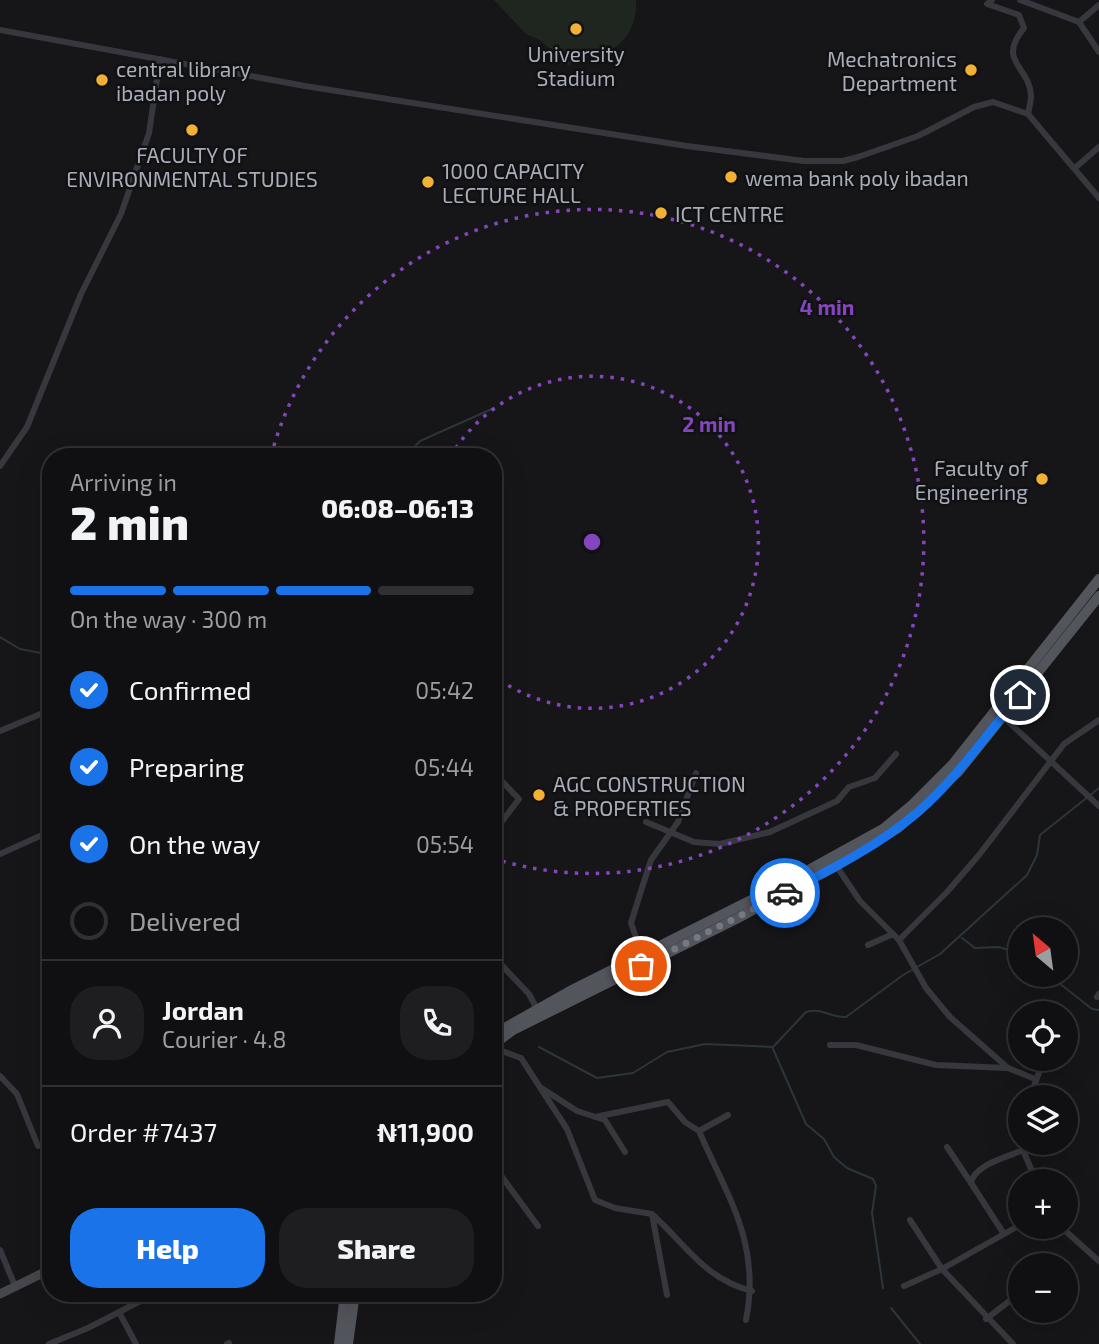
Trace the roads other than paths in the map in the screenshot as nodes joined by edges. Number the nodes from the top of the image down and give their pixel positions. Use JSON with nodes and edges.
{"nodes":[{"id":1,"x":992,"y":0,"type":"edge"},
{"id":2,"x":1020,"y":0,"type":"edge"},
{"id":3,"x":1099,"y":5,"type":"edge"},
{"id":4,"x":1079,"y":22,"type":"junction"},
{"id":5,"x":0,"y":30,"type":"edge"},
{"id":6,"x":1099,"y":52,"type":"edge"},
{"id":7,"x":160,"y":59,"type":"junction"},
{"id":8,"x":1028,"y":114,"type":"junction"},
{"id":9,"x":1099,"y":147,"type":"edge"},
{"id":10,"x":1075,"y":168,"type":"junction"},
{"id":11,"x":1099,"y":198,"type":"edge"},
{"id":12,"x":0,"y":466,"type":"edge"},
{"id":13,"x":1099,"y":579,"type":"edge"},
{"id":14,"x":1099,"y":596,"type":"edge"},
{"id":15,"x":1087,"y":603,"type":"junction"},
{"id":16,"x":42,"y":713,"type":"edge"},
{"id":17,"x":999,"y":713,"type":"junction"},
{"id":18,"x":1099,"y":720,"type":"edge"},
{"id":19,"x":0,"y":731,"type":"edge"},
{"id":20,"x":896,"y":754,"type":"dead end"},
{"id":21,"x":1051,"y":758,"type":"junction"},
{"id":22,"x":696,"y":773,"type":"dead end"},
{"id":23,"x":502,"y":781,"type":"edge"},
{"id":24,"x":1099,"y":806,"type":"edge"},
{"id":25,"x":502,"y":821,"type":"edge"},
{"id":26,"x":646,"y":822,"type":"dead end"},
{"id":27,"x":672,"y":834,"type":"junction"},
{"id":28,"x":42,"y":835,"type":"edge"},
{"id":29,"x":0,"y":855,"type":"edge"},
{"id":30,"x":834,"y":862,"type":"junction"},
{"id":31,"x":892,"y":934,"type":"junction"},
{"id":32,"x":899,"y":940,"type":"junction"},
{"id":33,"x":868,"y":945,"type":"dead end"},
{"id":34,"x":642,"y":955,"type":"junction"},
{"id":35,"x":502,"y":965,"type":"edge"},
{"id":36,"x":537,"y":1009,"type":"junction"},
{"id":37,"x":502,"y":1029,"type":"edge"},
{"id":38,"x":502,"y":1039,"type":"edge"},
{"id":39,"x":830,"y":1045,"type":"dead end"},
{"id":40,"x":502,"y":1050,"type":"edge"},
{"id":41,"x":1008,"y":1068,"type":"edge"},
{"id":42,"x":1008,"y":1069,"type":"edge"},
{"id":43,"x":1014,"y":1071,"type":"edge"},
{"id":44,"x":1039,"y":1071,"type":"edge"},
{"id":45,"x":0,"y":1076,"type":"edge"},
{"id":46,"x":1035,"y":1079,"type":"junction"},
{"id":47,"x":1033,"y":1085,"type":"edge"},
{"id":48,"x":539,"y":1086,"type":"junction"},
{"id":49,"x":728,"y":1115,"type":"dead end"},
{"id":50,"x":595,"y":1117,"type":"junction"},
{"id":51,"x":699,"y":1130,"type":"junction"},
{"id":52,"x":38,"y":1146,"type":"dead end"},
{"id":53,"x":947,"y":1147,"type":"dead end"},
{"id":54,"x":625,"y":1152,"type":"dead end"},
{"id":55,"x":1008,"y":1154,"type":"edge"},
{"id":56,"x":502,"y":1177,"type":"edge"},
{"id":57,"x":971,"y":1183,"type":"junction"},
{"id":58,"x":652,"y":1214,"type":"junction"},
{"id":59,"x":910,"y":1220,"type":"dead end"},
{"id":60,"x":538,"y":1226,"type":"dead end"},
{"id":61,"x":1008,"y":1232,"type":"edge"},
{"id":62,"x":1004,"y":1234,"type":"junction"},
{"id":63,"x":1074,"y":1239,"type":"edge"},
{"id":64,"x":0,"y":1250,"type":"edge"},
{"id":65,"x":1099,"y":1261,"type":"edge"},
{"id":66,"x":942,"y":1269,"type":"junction"},
{"id":67,"x":42,"y":1273,"type":"edge"},
{"id":68,"x":15,"y":1286,"type":"junction"},
{"id":69,"x":904,"y":1286,"type":"dead end"},
{"id":70,"x":752,"y":1291,"type":"junction"},
{"id":71,"x":0,"y":1294,"type":"edge"},
{"id":72,"x":667,"y":1295,"type":"dead end"},
{"id":73,"x":138,"y":1302,"type":"edge"},
{"id":74,"x":344,"y":1302,"type":"edge"},
{"id":75,"x":354,"y":1302,"type":"edge"},
{"id":76,"x":1008,"y":1302,"type":"edge"},
{"id":77,"x":119,"y":1312,"type":"junction"},
{"id":78,"x":986,"y":1319,"type":"junction"},
{"id":79,"x":747,"y":1320,"type":"dead end"},
{"id":80,"x":49,"y":1344,"type":"edge"},
{"id":81,"x":136,"y":1344,"type":"edge"},
{"id":82,"x":339,"y":1344,"type":"edge"},
{"id":83,"x":348,"y":1344,"type":"edge"},
{"id":84,"x":1013,"y":1344,"type":"edge"}],
"edges":[{"from":1,"to":8,"type":"street"},
{"from":2,"to":4,"type":"street"},
{"from":3,"to":4,"type":"street"},
{"from":4,"to":6,"type":"street"},
{"from":5,"to":7,"type":"street"},
{"from":7,"to":8,"type":"street"},
{"from":7,"to":12,"type":"street"},
{"from":8,"to":10,"type":"street"},
{"from":9,"to":10,"type":"street"},
{"from":10,"to":11,"type":"street"},
{"from":13,"to":15,"type":"main road"},
{"from":14,"to":15,"type":"main road"},
{"from":15,"to":17,"type":"main road"},
{"from":16,"to":19,"type":"street"},
{"from":17,"to":21,"type":"street"},
{"from":17,"to":30,"type":"main road"},
{"from":18,"to":21,"type":"street"},
{"from":20,"to":27,"type":"street"},
{"from":21,"to":24,"type":"street"},
{"from":21,"to":32,"type":"street"},
{"from":22,"to":27,"type":"street"},
{"from":23,"to":25,"type":"street"},
{"from":26,"to":27,"type":"street"},
{"from":27,"to":34,"type":"street"},
{"from":28,"to":29,"type":"street"},
{"from":30,"to":31,"type":"street"},
{"from":30,"to":34,"type":"main road"},
{"from":30,"to":38,"type":"main road"},
{"from":31,"to":32,"type":"street"},
{"from":31,"to":33,"type":"street"},
{"from":32,"to":41,"type":"street"},
{"from":34,"to":36,"type":"main road"},
{"from":35,"to":36,"type":"street"},
{"from":36,"to":37,"type":"main road"},
{"from":39,"to":42,"type":"street"},
{"from":40,"to":48,"type":"street"},
{"from":43,"to":46,"type":"street"},
{"from":44,"to":46,"type":"street"},
{"from":45,"to":52,"type":"street"},
{"from":46,"to":47,"type":"street"},
{"from":48,"to":50,"type":"street"},
{"from":48,"to":58,"type":"street"},
{"from":49,"to":51,"type":"street"},
{"from":50,"to":51,"type":"street"},
{"from":50,"to":54,"type":"street"},
{"from":51,"to":70,"type":"street"},
{"from":53,"to":57,"type":"street"},
{"from":55,"to":57,"type":"street"},
{"from":56,"to":60,"type":"street"},
{"from":57,"to":62,"type":"street"},
{"from":58,"to":70,"type":"street"},
{"from":58,"to":72,"type":"street"},
{"from":59,"to":66,"type":"street"},
{"from":61,"to":62,"type":"street"},
{"from":62,"to":66,"type":"street"},
{"from":63,"to":65,"type":"street"},
{"from":64,"to":68,"type":"street"},
{"from":66,"to":69,"type":"street"},
{"from":66,"to":78,"type":"street"},
{"from":67,"to":68,"type":"main road"},
{"from":68,"to":71,"type":"main road"},
{"from":70,"to":79,"type":"street"},
{"from":73,"to":77,"type":"street"},
{"from":74,"to":82,"type":"main road"},
{"from":75,"to":83,"type":"main road"},
{"from":76,"to":78,"type":"street"},
{"from":77,"to":80,"type":"street"},
{"from":77,"to":81,"type":"street"},
{"from":78,"to":84,"type":"street"}]}
